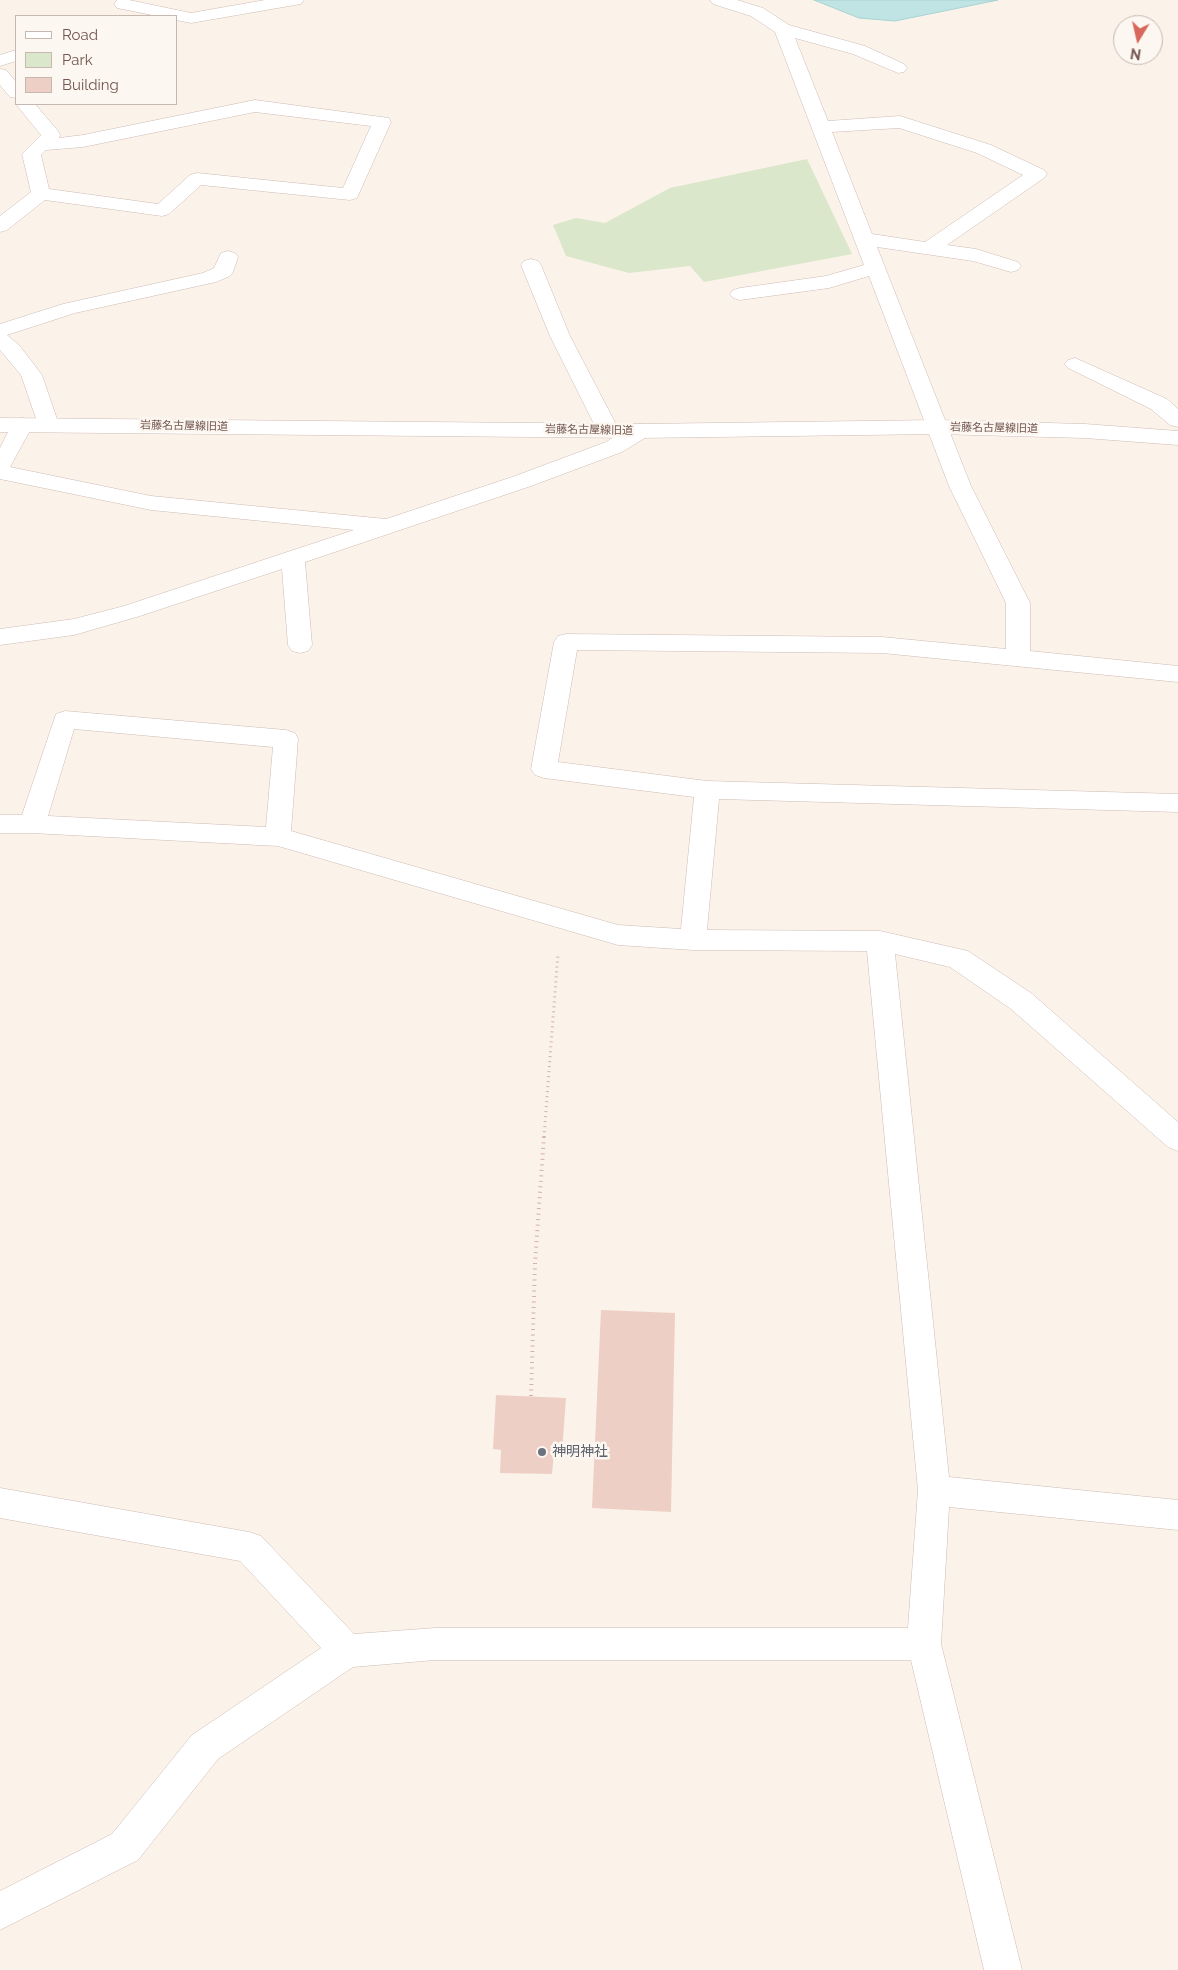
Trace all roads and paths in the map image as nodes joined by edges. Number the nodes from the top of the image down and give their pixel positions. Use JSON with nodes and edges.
{"nodes":[{"id":1,"x":295,"y":0,"type":"edge"},
{"id":2,"x":719,"y":0,"type":"edge"},
{"id":3,"x":121,"y":6,"type":"edge"},
{"id":4,"x":174,"y":15,"type":"edge"},
{"id":5,"x":178,"y":16,"type":"edge"},
{"id":6,"x":783,"y":29,"type":"junction"},
{"id":7,"x":15,"y":55,"type":"edge"},
{"id":8,"x":0,"y":61,"type":"edge"},
{"id":9,"x":898,"y":68,"type":"dead end"},
{"id":10,"x":0,"y":74,"type":"edge"},
{"id":11,"x":15,"y":92,"type":"edge"},
{"id":12,"x":26,"y":105,"type":"edge"},
{"id":13,"x":821,"y":127,"type":"junction"},
{"id":14,"x":40,"y":145,"type":"junction"},
{"id":15,"x":41,"y":194,"type":"junction"},
{"id":16,"x":0,"y":226,"type":"edge"},
{"id":17,"x":863,"y":239,"type":"junction"},
{"id":18,"x":929,"y":248,"type":"junction"},
{"id":19,"x":228,"y":257,"type":"dead end"},
{"id":20,"x":531,"y":265,"type":"dead end"},
{"id":21,"x":1011,"y":266,"type":"dead end"},
{"id":22,"x":874,"y":268,"type":"junction"},
{"id":23,"x":740,"y":294,"type":"dead end"},
{"id":24,"x":0,"y":331,"type":"edge"},
{"id":25,"x":0,"y":340,"type":"edge"},
{"id":26,"x":1075,"y":364,"type":"dead end"},
{"id":27,"x":1178,"y":420,"type":"edge"},
{"id":28,"x":11,"y":425,"type":"edge"},
{"id":29,"x":48,"y":425,"type":"junction"},
{"id":30,"x":937,"y":427,"type":"junction"},
{"id":31,"x":608,"y":430,"type":"junction"},
{"id":32,"x":640,"y":431,"type":"junction"},
{"id":33,"x":1178,"y":438,"type":"edge"},
{"id":34,"x":0,"y":466,"type":"edge"},
{"id":35,"x":0,"y":472,"type":"edge"},
{"id":36,"x":392,"y":525,"type":"junction"},
{"id":37,"x":293,"y":559,"type":"junction"},
{"id":38,"x":0,"y":636,"type":"edge"},
{"id":39,"x":300,"y":645,"type":"dead end"},
{"id":40,"x":1018,"y":659,"type":"junction"},
{"id":41,"x":1178,"y":674,"type":"edge"},
{"id":42,"x":706,"y":790,"type":"junction"},
{"id":43,"x":1178,"y":803,"type":"edge"},
{"id":44,"x":0,"y":824,"type":"edge"},
{"id":45,"x":32,"y":824,"type":"junction"},
{"id":46,"x":278,"y":837,"type":"junction"},
{"id":47,"x":561,"y":919,"type":"junction"},
{"id":48,"x":693,"y":940,"type":"junction"},
{"id":49,"x":880,"y":941,"type":"junction"},
{"id":50,"x":1178,"y":1139,"type":"edge"},
{"id":51,"x":530,"y":1396,"type":"dead end"},
{"id":52,"x":934,"y":1490,"type":"junction"},
{"id":53,"x":0,"y":1503,"type":"edge"},
{"id":54,"x":1178,"y":1514,"type":"edge"},
{"id":55,"x":924,"y":1644,"type":"junction"},
{"id":56,"x":347,"y":1651,"type":"junction"},
{"id":57,"x":0,"y":1911,"type":"edge"},
{"id":58,"x":1003,"y":1970,"type":"edge"}],
"edges":[{"from":1,"to":5,"type":"street"},
{"from":2,"to":6,"type":"street"},
{"from":3,"to":4,"type":"street"},
{"from":6,"to":9,"type":"street"},
{"from":6,"to":13,"type":"street"},
{"from":7,"to":8,"type":"street"},
{"from":10,"to":11,"type":"street"},
{"from":12,"to":14,"type":"street"},
{"from":13,"to":17,"type":"street"},
{"from":13,"to":18,"type":"street"},
{"from":14,"to":15,"type":"street"},
{"from":14,"to":15,"type":"street"},
{"from":15,"to":16,"type":"street"},
{"from":17,"to":18,"type":"street"},
{"from":17,"to":22,"type":"street"},
{"from":18,"to":21,"type":"street"},
{"from":19,"to":24,"type":"street"},
{"from":20,"to":31,"type":"street"},
{"from":22,"to":23,"type":"street"},
{"from":22,"to":30,"type":"street"},
{"from":25,"to":29,"type":"street"},
{"from":26,"to":27,"type":"street"},
{"from":28,"to":29,"type":"street","name":"岩藤名古屋線旧道"},
{"from":28,"to":34,"type":"street"},
{"from":29,"to":31,"type":"street","name":"岩藤名古屋線旧道"},
{"from":30,"to":32,"type":"street","name":"岩藤名古屋線旧道"},
{"from":30,"to":33,"type":"street","name":"岩藤名古屋線旧道"},
{"from":30,"to":40,"type":"street"},
{"from":31,"to":32,"type":"street","name":"岩藤名古屋線旧道"},
{"from":32,"to":36,"type":"street"},
{"from":35,"to":36,"type":"street"},
{"from":36,"to":37,"type":"street"},
{"from":37,"to":38,"type":"street"},
{"from":37,"to":39,"type":"street"},
{"from":40,"to":41,"type":"street"},
{"from":40,"to":42,"type":"street"},
{"from":42,"to":43,"type":"street"},
{"from":42,"to":48,"type":"street"},
{"from":44,"to":45,"type":"street"},
{"from":45,"to":46,"type":"street"},
{"from":45,"to":46,"type":"street"},
{"from":46,"to":47,"type":"street"},
{"from":47,"to":48,"type":"street"},
{"from":47,"to":51,"type":"path"},
{"from":48,"to":49,"type":"street"},
{"from":49,"to":50,"type":"street"},
{"from":49,"to":52,"type":"street"},
{"from":52,"to":54,"type":"street"},
{"from":52,"to":55,"type":"street"},
{"from":53,"to":56,"type":"street"},
{"from":55,"to":56,"type":"street"},
{"from":55,"to":58,"type":"street"},
{"from":56,"to":57,"type":"street"}]}
